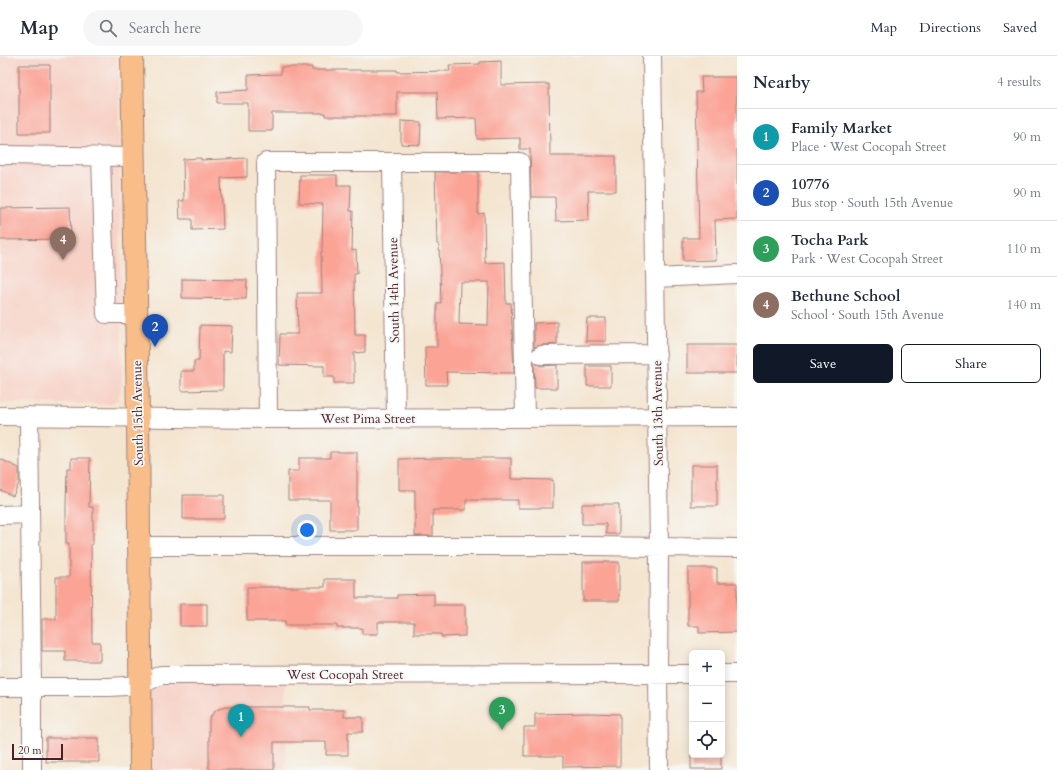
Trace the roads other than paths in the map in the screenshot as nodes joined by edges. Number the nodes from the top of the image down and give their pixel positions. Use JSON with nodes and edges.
{"nodes":[{"id":1,"x":132,"y":56,"type":"edge"},
{"id":2,"x":652,"y":56,"type":"edge"},
{"id":3,"x":0,"y":155,"type":"edge"},
{"id":4,"x":101,"y":157,"type":"junction"},
{"id":5,"x":134,"y":157,"type":"junction"},
{"id":6,"x":392,"y":162,"type":"junction"},
{"id":7,"x":737,"y":274,"type":"edge"},
{"id":8,"x":656,"y":278,"type":"junction"},
{"id":9,"x":136,"y":314,"type":"junction"},
{"id":10,"x":657,"y":354,"type":"junction"},
{"id":11,"x":541,"y":355,"type":"dead end"},
{"id":12,"x":0,"y":416,"type":"edge"},
{"id":13,"x":29,"y":416,"type":"junction"},
{"id":14,"x":138,"y":417,"type":"junction"},
{"id":15,"x":657,"y":417,"type":"junction"},
{"id":16,"x":737,"y":417,"type":"edge"},
{"id":17,"x":396,"y":418,"type":"junction"},
{"id":18,"x":525,"y":418,"type":"junction"},
{"id":19,"x":268,"y":419,"type":"junction"},
{"id":20,"x":30,"y":514,"type":"junction"},
{"id":21,"x":0,"y":515,"type":"edge"},
{"id":22,"x":138,"y":546,"type":"junction"},
{"id":23,"x":660,"y":548,"type":"junction"},
{"id":24,"x":737,"y":548,"type":"edge"},
{"id":25,"x":658,"y":674,"type":"junction"},
{"id":26,"x":689,"y":674,"type":"edge"},
{"id":27,"x":725,"y":674,"type":"edge"},
{"id":28,"x":737,"y":674,"type":"edge"},
{"id":29,"x":140,"y":685,"type":"junction"},
{"id":30,"x":0,"y":687,"type":"edge"},
{"id":31,"x":32,"y":687,"type":"junction"},
{"id":32,"x":32,"y":770,"type":"edge"},
{"id":33,"x":141,"y":770,"type":"edge"},
{"id":34,"x":659,"y":770,"type":"edge"}],
"edges":[{"from":1,"to":5,"type":"main road","name":"South 15th Avenue"},
{"from":2,"to":8,"type":"street","name":"South 13th Avenue"},
{"from":3,"to":4,"type":"street"},
{"from":4,"to":5,"type":"street"},
{"from":4,"to":9,"type":"street"},
{"from":5,"to":9,"type":"main road","name":"South 15th Avenue"},
{"from":6,"to":17,"type":"street","name":"South 14th Avenue"},
{"from":6,"to":18,"type":"street"},
{"from":6,"to":19,"type":"street"},
{"from":7,"to":8,"type":"street"},
{"from":8,"to":10,"type":"street","name":"South 13th Avenue"},
{"from":9,"to":14,"type":"main road","name":"South 15th Avenue"},
{"from":10,"to":11,"type":"street"},
{"from":10,"to":15,"type":"street","name":"South 13th Avenue"},
{"from":12,"to":13,"type":"street","name":"West Pima Street"},
{"from":13,"to":14,"type":"street","name":"West Pima Street"},
{"from":13,"to":20,"type":"street"},
{"from":14,"to":19,"type":"street","name":"West Pima Street"},
{"from":14,"to":22,"type":"main road","name":"South 15th Avenue"},
{"from":15,"to":16,"type":"street","name":"West Pima Street"},
{"from":15,"to":18,"type":"street","name":"West Pima Street"},
{"from":15,"to":23,"type":"street","name":"South 13th Avenue"},
{"from":17,"to":18,"type":"street","name":"West Pima Street"},
{"from":17,"to":19,"type":"street","name":"West Pima Street"},
{"from":20,"to":21,"type":"street"},
{"from":20,"to":31,"type":"street"},
{"from":22,"to":23,"type":"street"},
{"from":22,"to":29,"type":"main road","name":"South 15th Avenue"},
{"from":23,"to":24,"type":"street"},
{"from":23,"to":25,"type":"street","name":"South 13th Avenue"},
{"from":25,"to":26,"type":"street","name":"West Cocopah Street"},
{"from":25,"to":29,"type":"street","name":"West Cocopah Street"},
{"from":25,"to":34,"type":"street","name":"South 13th Avenue"},
{"from":27,"to":28,"type":"street"},
{"from":29,"to":31,"type":"street","name":"West Cocopah Street"},
{"from":29,"to":33,"type":"main road","name":"South 15th Avenue"},
{"from":30,"to":31,"type":"street","name":"West Cocopah Street"},
{"from":31,"to":32,"type":"street"}]}
